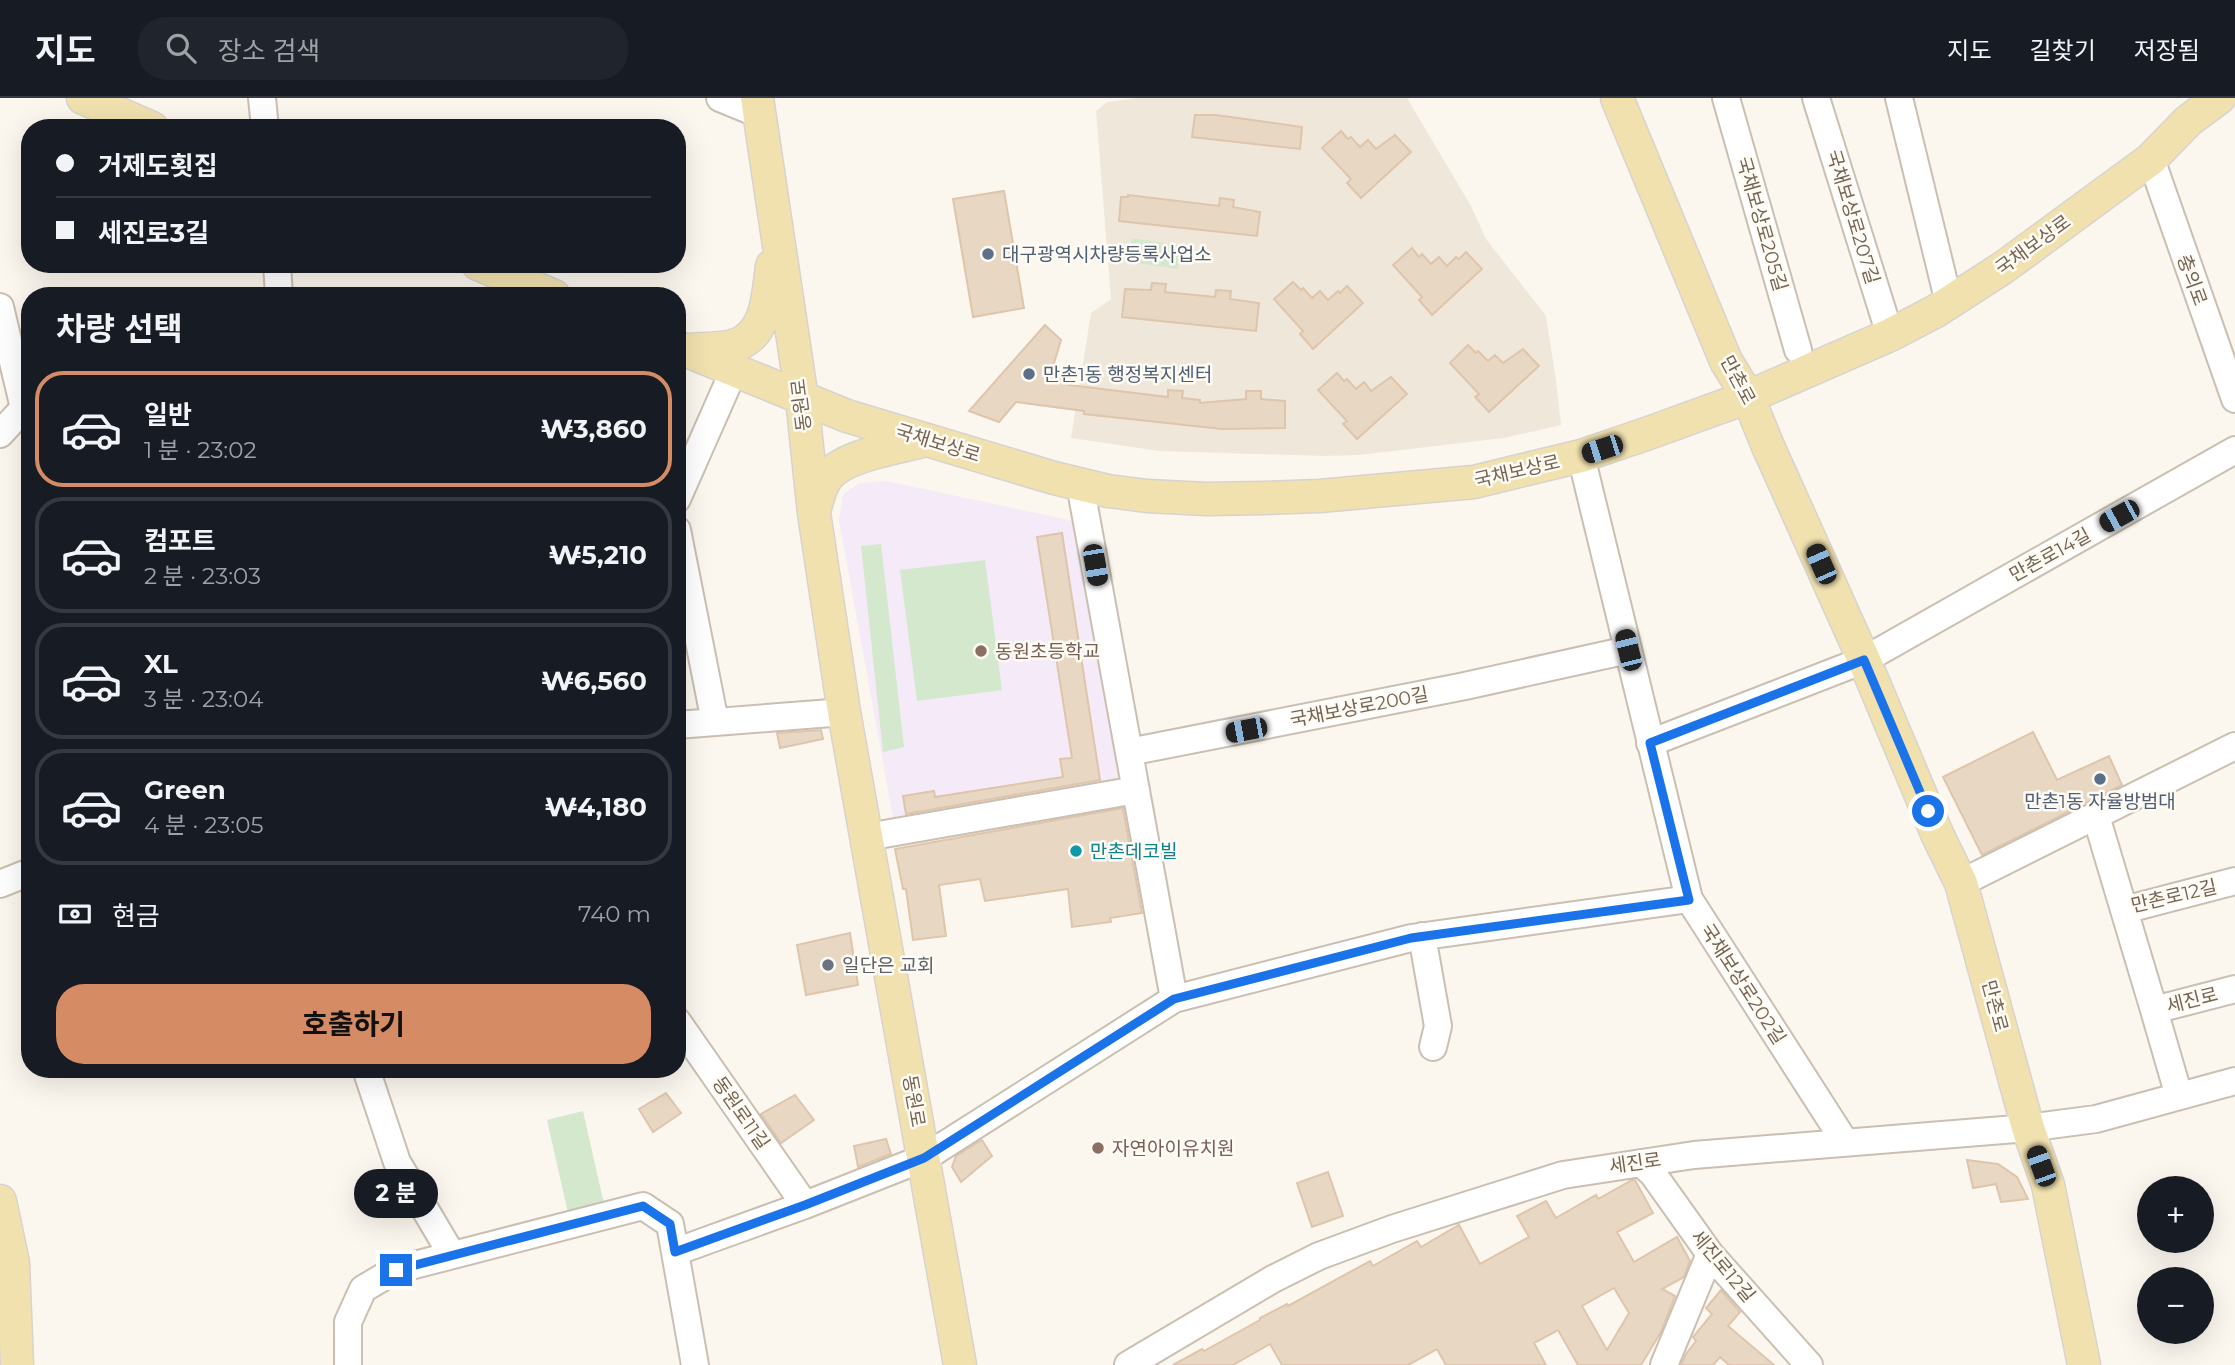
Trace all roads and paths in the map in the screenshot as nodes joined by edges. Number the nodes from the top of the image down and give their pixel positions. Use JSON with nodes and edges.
{"nodes":[{"id":1,"x":83,"y":98,"type":"edge"},
{"id":2,"x":262,"y":98,"type":"edge"},
{"id":3,"x":720,"y":98,"type":"edge"},
{"id":4,"x":1617,"y":98,"type":"edge"},
{"id":5,"x":1726,"y":98,"type":"edge"},
{"id":6,"x":1816,"y":98,"type":"edge"},
{"id":7,"x":1899,"y":98,"type":"edge"},
{"id":8,"x":2219,"y":98,"type":"edge"},
{"id":9,"x":758,"y":106,"type":"edge"},
{"id":10,"x":131,"y":119,"type":"edge"},
{"id":11,"x":264,"y":119,"type":"edge"},
{"id":12,"x":2151,"y":159,"type":"junction"},
{"id":13,"x":777,"y":233,"type":"junction"},
{"id":14,"x":499,"y":273,"type":"edge"},
{"id":15,"x":533,"y":287,"type":"edge"},
{"id":16,"x":1949,"y":303,"type":"junction"},
{"id":17,"x":0,"y":307,"type":"edge"},
{"id":18,"x":1890,"y":335,"type":"junction"},
{"id":19,"x":686,"y":348,"type":"edge"},
{"id":20,"x":686,"y":350,"type":"edge"},
{"id":21,"x":1798,"y":350,"type":"dead end"},
{"id":22,"x":734,"y":370,"type":"junction"},
{"id":23,"x":21,"y":387,"type":"edge"},
{"id":24,"x":1748,"y":397,"type":"junction"},
{"id":25,"x":802,"y":399,"type":"junction"},
{"id":26,"x":2235,"y":399,"type":"edge"},
{"id":27,"x":21,"y":415,"type":"edge"},
{"id":28,"x":0,"y":434,"type":"edge"},
{"id":29,"x":926,"y":440,"type":"junction"},
{"id":30,"x":2235,"y":450,"type":"edge"},
{"id":31,"x":1581,"y":456,"type":"junction"},
{"id":32,"x":686,"y":479,"type":"edge"},
{"id":33,"x":1080,"y":484,"type":"junction"},
{"id":34,"x":814,"y":513,"type":"junction"},
{"id":35,"x":686,"y":575,"type":"edge"},
{"id":36,"x":1628,"y":650,"type":"junction"},
{"id":37,"x":1864,"y":660,"type":"junction"},
{"id":38,"x":844,"y":712,"type":"junction"},
{"id":39,"x":715,"y":722,"type":"junction"},
{"id":40,"x":686,"y":724,"type":"edge"},
{"id":41,"x":1650,"y":743,"type":"junction"},
{"id":42,"x":2235,"y":746,"type":"edge"},
{"id":43,"x":1129,"y":752,"type":"junction"},
{"id":44,"x":1136,"y":790,"type":"junction"},
{"id":45,"x":2096,"y":816,"type":"junction"},
{"id":46,"x":867,"y":837,"type":"junction"},
{"id":47,"x":21,"y":876,"type":"edge"},
{"id":48,"x":2235,"y":881,"type":"edge"},
{"id":49,"x":1961,"y":883,"type":"junction"},
{"id":50,"x":0,"y":884,"type":"edge"},
{"id":51,"x":1689,"y":900,"type":"junction"},
{"id":52,"x":2124,"y":910,"type":"junction"},
{"id":53,"x":1422,"y":936,"type":"junction"},
{"id":54,"x":2235,"y":989,"type":"edge"},
{"id":55,"x":1174,"y":999,"type":"junction"},
{"id":56,"x":2154,"y":1010,"type":"junction"},
{"id":57,"x":686,"y":1034,"type":"edge"},
{"id":58,"x":1433,"y":1047,"type":"dead end"},
{"id":59,"x":369,"y":1078,"type":"edge"},
{"id":60,"x":2235,"y":1081,"type":"edge"},
{"id":61,"x":2179,"y":1096,"type":"junction"},
{"id":62,"x":2028,"y":1128,"type":"junction"},
{"id":63,"x":1845,"y":1142,"type":"junction"},
{"id":64,"x":924,"y":1158,"type":"junction"},
{"id":65,"x":1642,"y":1163,"type":"junction"},
{"id":66,"x":0,"y":1201,"type":"edge"},
{"id":67,"x":805,"y":1205,"type":"junction"},
{"id":68,"x":675,"y":1252,"type":"junction"},
{"id":69,"x":1710,"y":1254,"type":"junction"},
{"id":70,"x":452,"y":1255,"type":"junction"},
{"id":71,"x":17,"y":1365,"type":"edge"},
{"id":72,"x":348,"y":1365,"type":"edge"},
{"id":73,"x":695,"y":1365,"type":"edge"},
{"id":74,"x":960,"y":1365,"type":"edge"},
{"id":75,"x":1128,"y":1365,"type":"edge"},
{"id":76,"x":1664,"y":1365,"type":"edge"},
{"id":77,"x":1809,"y":1365,"type":"edge"},
{"id":78,"x":2084,"y":1365,"type":"edge"}],
"edges":[{"from":1,"to":10,"type":"main road"},
{"from":2,"to":11,"type":"street"},
{"from":3,"to":9,"type":"street"},
{"from":4,"to":24,"type":"main road","name":"만촌로"},
{"from":5,"to":21,"type":"street","name":"국채보상로205길"},
{"from":6,"to":18,"type":"street","name":"국채보상로207길"},
{"from":7,"to":16,"type":"street"},
{"from":8,"to":12,"type":"main road","name":"국채보상로"},
{"from":9,"to":13,"type":"main road","name":"동원로"},
{"from":12,"to":16,"type":"main road","name":"국채보상로"},
{"from":12,"to":26,"type":"street","name":"충의로"},
{"from":13,"to":19,"type":"main road"},
{"from":13,"to":25,"type":"main road","name":"동원로"},
{"from":14,"to":15,"type":"main road"},
{"from":16,"to":18,"type":"main road","name":"국채보상로"},
{"from":17,"to":23,"type":"street"},
{"from":18,"to":24,"type":"main road","name":"국채보상로"},
{"from":20,"to":22,"type":"main road","name":"국채보상로"},
{"from":22,"to":25,"type":"main road","name":"국채보상로"},
{"from":22,"to":32,"type":"street"},
{"from":24,"to":31,"type":"main road","name":"국채보상로"},
{"from":24,"to":37,"type":"main road","name":"만촌로"},
{"from":25,"to":29,"type":"main road","name":"국채보상로"},
{"from":25,"to":34,"type":"main road","name":"동원로"},
{"from":27,"to":28,"type":"street"},
{"from":29,"to":33,"type":"main road","name":"국채보상로"},
{"from":29,"to":34,"type":"main road"},
{"from":30,"to":37,"type":"street","name":"만촌로14길"},
{"from":31,"to":33,"type":"main road","name":"국채보상로"},
{"from":31,"to":36,"type":"street","name":"국채보상로202길"},
{"from":33,"to":43,"type":"street"},
{"from":34,"to":38,"type":"main road","name":"동원로"},
{"from":35,"to":39,"type":"street"},
{"from":36,"to":41,"type":"street","name":"국채보상로202길"},
{"from":36,"to":43,"type":"street","name":"국채보상로200길"},
{"from":37,"to":41,"type":"street"},
{"from":37,"to":49,"type":"main road","name":"만촌로"},
{"from":38,"to":39,"type":"street"},
{"from":38,"to":46,"type":"main road","name":"동원로"},
{"from":39,"to":40,"type":"street"},
{"from":41,"to":51,"type":"street","name":"국채보상로202길"},
{"from":42,"to":45,"type":"street"},
{"from":43,"to":44,"type":"street"},
{"from":44,"to":46,"type":"street"},
{"from":44,"to":55,"type":"street"},
{"from":45,"to":49,"type":"street"},
{"from":45,"to":52,"type":"street","name":"만촌로12길"},
{"from":46,"to":64,"type":"main road","name":"동원로"},
{"from":47,"to":50,"type":"street"},
{"from":48,"to":52,"type":"street","name":"만촌로12길"},
{"from":49,"to":62,"type":"main road","name":"만촌로"},
{"from":51,"to":53,"type":"street"},
{"from":51,"to":63,"type":"street","name":"국채보상로202길"},
{"from":52,"to":56,"type":"street"},
{"from":53,"to":55,"type":"street"},
{"from":53,"to":58,"type":"street"},
{"from":54,"to":56,"type":"street","name":"세진로"},
{"from":55,"to":64,"type":"street"},
{"from":56,"to":61,"type":"street","name":"세진로"},
{"from":57,"to":67,"type":"street","name":"동원로11길"},
{"from":59,"to":70,"type":"street"},
{"from":60,"to":61,"type":"street","name":"세진로"},
{"from":61,"to":62,"type":"street","name":"세진로"},
{"from":62,"to":63,"type":"street","name":"세진로"},
{"from":62,"to":78,"type":"main road","name":"만촌로"},
{"from":63,"to":65,"type":"street","name":"세진로"},
{"from":64,"to":67,"type":"street"},
{"from":64,"to":74,"type":"main road","name":"동원로"},
{"from":65,"to":69,"type":"street","name":"세진로12길"},
{"from":65,"to":75,"type":"street","name":"세진로"},
{"from":66,"to":71,"type":"main road"},
{"from":67,"to":68,"type":"street"},
{"from":68,"to":70,"type":"street"},
{"from":68,"to":73,"type":"street"},
{"from":69,"to":76,"type":"street"},
{"from":69,"to":77,"type":"street","name":"세진로12길"},
{"from":70,"to":72,"type":"street"}]}
